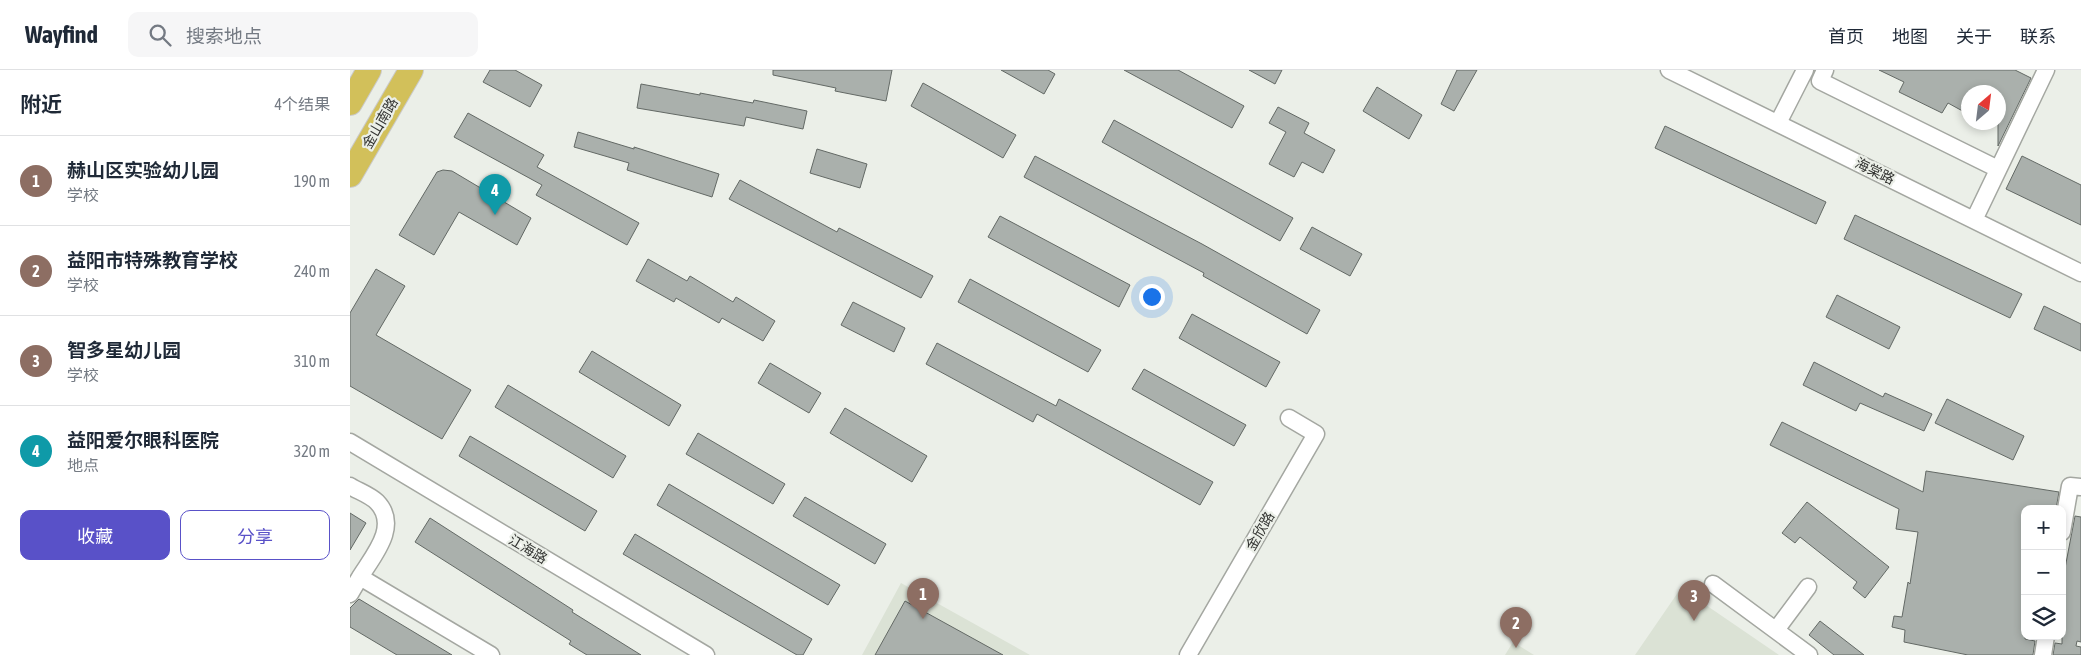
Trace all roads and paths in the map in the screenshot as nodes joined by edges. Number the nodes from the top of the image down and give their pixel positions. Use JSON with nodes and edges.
{"nodes":[{"id":1,"x":369,"y":70,"type":"edge"},
{"id":2,"x":411,"y":70,"type":"edge"},
{"id":3,"x":1669,"y":70,"type":"edge"},
{"id":4,"x":1805,"y":70,"type":"edge"},
{"id":5,"x":1825,"y":70,"type":"edge"},
{"id":6,"x":2046,"y":70,"type":"edge"},
{"id":7,"x":350,"y":103,"type":"edge"},
{"id":8,"x":1778,"y":123,"type":"junction"},
{"id":9,"x":1998,"y":170,"type":"junction"},
{"id":10,"x":350,"y":175,"type":"edge"},
{"id":11,"x":1974,"y":220,"type":"junction"},
{"id":12,"x":2081,"y":273,"type":"edge"},
{"id":13,"x":1289,"y":418,"type":"dead end"},
{"id":14,"x":350,"y":442,"type":"edge"},
{"id":15,"x":350,"y":486,"type":"edge"},
{"id":16,"x":2081,"y":487,"type":"edge"},
{"id":17,"x":2066,"y":509,"type":"edge"},
{"id":18,"x":360,"y":578,"type":"junction"},
{"id":19,"x":1714,"y":584,"type":"dead end"},
{"id":20,"x":1808,"y":587,"type":"dead end"},
{"id":21,"x":350,"y":594,"type":"edge"},
{"id":22,"x":1776,"y":630,"type":"junction"},
{"id":23,"x":2045,"y":640,"type":"edge"},
{"id":24,"x":491,"y":655,"type":"edge"},
{"id":25,"x":706,"y":655,"type":"edge"},
{"id":26,"x":1188,"y":655,"type":"edge"},
{"id":27,"x":1809,"y":655,"type":"edge"},
{"id":28,"x":2042,"y":655,"type":"edge"}],
"edges":[{"from":1,"to":7,"type":"highway"},
{"from":2,"to":10,"type":"highway","name":"金山南路"},
{"from":3,"to":8,"type":"street","name":"海棠路"},
{"from":4,"to":8,"type":"street"},
{"from":5,"to":9,"type":"street"},
{"from":6,"to":9,"type":"street"},
{"from":8,"to":11,"type":"street","name":"海棠路"},
{"from":9,"to":11,"type":"street"},
{"from":11,"to":12,"type":"street","name":"海棠路"},
{"from":13,"to":26,"type":"street","name":"金欣路"},
{"from":14,"to":25,"type":"street","name":"江海路"},
{"from":15,"to":18,"type":"street"},
{"from":16,"to":17,"type":"street"},
{"from":18,"to":21,"type":"street"},
{"from":18,"to":24,"type":"street"},
{"from":19,"to":22,"type":"street"},
{"from":20,"to":22,"type":"street"},
{"from":22,"to":27,"type":"street"},
{"from":23,"to":28,"type":"street"}]}
